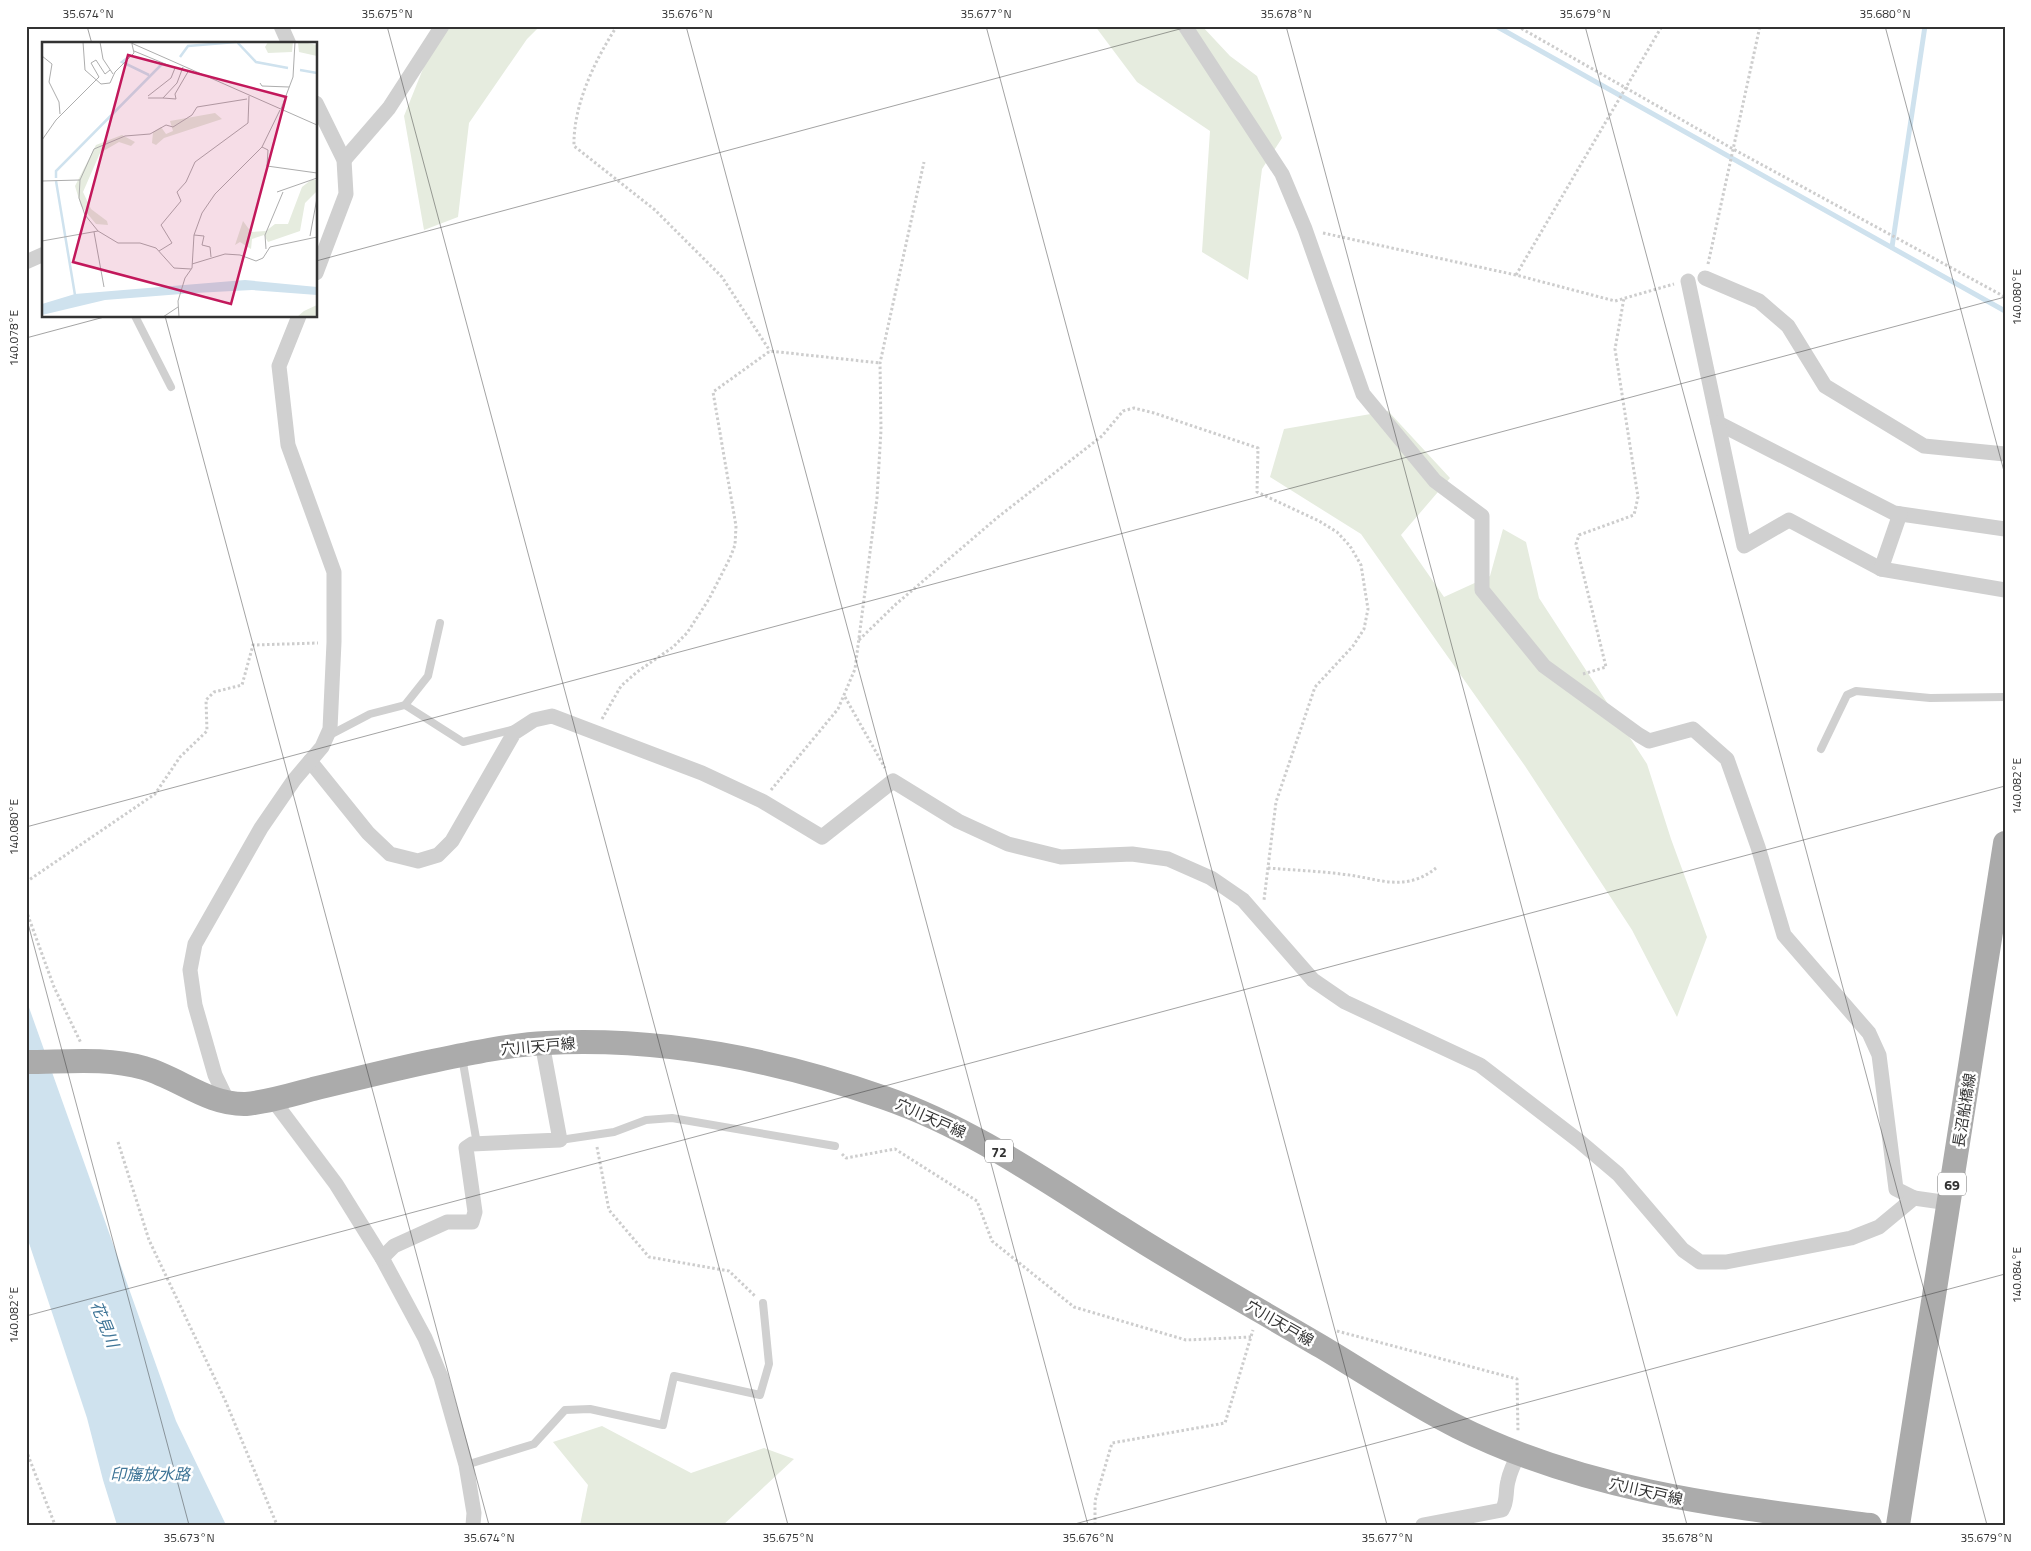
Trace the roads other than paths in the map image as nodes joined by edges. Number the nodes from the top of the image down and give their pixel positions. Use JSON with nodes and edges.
{"nodes":[{"id":1,"x":281,"y":26,"type":"edge"},
{"id":2,"x":442,"y":26,"type":"edge"},
{"id":3,"x":1184,"y":26,"type":"edge"},
{"id":4,"x":288,"y":42,"type":"edge"},
{"id":5,"x":318,"y":112,"type":"edge"},
{"id":6,"x":321,"y":125,"type":"edge"},
{"id":7,"x":344,"y":160,"type":"junction"},
{"id":8,"x":42,"y":255,"type":"edge"},
{"id":9,"x":26,"y":262,"type":"edge"},
{"id":10,"x":318,"y":268,"type":"edge"},
{"id":11,"x":1705,"y":278,"type":"road end"},
{"id":12,"x":1688,"y":281,"type":"road end"},
{"id":13,"x":136,"y":318,"type":"edge"},
{"id":14,"x":298,"y":318,"type":"edge"},
{"id":15,"x":171,"y":388,"type":"dead end"},
{"id":16,"x":1718,"y":424,"type":"junction"},
{"id":17,"x":2005,"y":454,"type":"edge"},
{"id":18,"x":1900,"y":514,"type":"junction"},
{"id":19,"x":2005,"y":530,"type":"edge"},
{"id":20,"x":1881,"y":569,"type":"junction"},
{"id":21,"x":2005,"y":590,"type":"edge"},
{"id":22,"x":440,"y":623,"type":"dead end"},
{"id":23,"x":2005,"y":697,"type":"edge"},
{"id":24,"x":405,"y":705,"type":"junction"},
{"id":25,"x":521,"y":728,"type":"junction"},
{"id":26,"x":326,"y":737,"type":"junction"},
{"id":27,"x":1821,"y":749,"type":"dead end"},
{"id":28,"x":310,"y":761,"type":"junction"},
{"id":29,"x":2005,"y":843,"type":"edge"},
{"id":30,"x":542,"y":1043,"type":"junction"},
{"id":31,"x":462,"y":1055,"type":"junction"},
{"id":32,"x":26,"y":1062,"type":"edge"},
{"id":33,"x":273,"y":1100,"type":"junction"},
{"id":34,"x":228,"y":1102,"type":"junction"},
{"id":35,"x":560,"y":1140,"type":"junction"},
{"id":36,"x":477,"y":1144,"type":"junction"},
{"id":37,"x":834,"y":1146,"type":"road end"},
{"id":38,"x":1914,"y":1198,"type":"junction"},
{"id":39,"x":1949,"y":1203,"type":"junction"},
{"id":40,"x":382,"y":1258,"type":"junction"},
{"id":41,"x":763,"y":1303,"type":"road end"},
{"id":42,"x":1519,"y":1454,"type":"junction"},
{"id":43,"x":466,"y":1465,"type":"junction"},
{"id":44,"x":472,"y":1525,"type":"edge"},
{"id":45,"x":1423,"y":1525,"type":"edge"},
{"id":46,"x":1870,"y":1525,"type":"edge"},
{"id":47,"x":1898,"y":1525,"type":"edge"}],
"edges":[{"from":1,"to":4,"type":"street"},
{"from":2,"to":7,"type":"street"},
{"from":3,"to":38,"type":"street"},
{"from":5,"to":6,"type":"street"},
{"from":6,"to":7,"type":"street"},
{"from":7,"to":10,"type":"street"},
{"from":8,"to":9,"type":"street"},
{"from":11,"to":17,"type":"street"},
{"from":12,"to":16,"type":"street"},
{"from":13,"to":15,"type":"lane"},
{"from":14,"to":26,"type":"street"},
{"from":16,"to":18,"type":"street"},
{"from":16,"to":20,"type":"street"},
{"from":18,"to":19,"type":"street"},
{"from":18,"to":20,"type":"street"},
{"from":20,"to":21,"type":"street"},
{"from":22,"to":24,"type":"lane"},
{"from":23,"to":27,"type":"lane"},
{"from":24,"to":25,"type":"lane"},
{"from":24,"to":26,"type":"lane"},
{"from":25,"to":28,"type":"street"},
{"from":25,"to":38,"type":"street"},
{"from":26,"to":28,"type":"street"},
{"from":28,"to":34,"type":"street"},
{"from":29,"to":39,"type":"main road","name":"長沼船橋線","number":"69"},
{"from":30,"to":31,"type":"main road","name":"穴川天戸線","number":"72"},
{"from":30,"to":35,"type":"street"},
{"from":30,"to":42,"type":"main road","name":"穴川天戸線","number":"72"},
{"from":31,"to":33,"type":"main road","name":"穴川天戸線","number":"72"},
{"from":31,"to":36,"type":"lane"},
{"from":32,"to":34,"type":"main road","name":"穴川天戸線","number":"72"},
{"from":33,"to":34,"type":"main road","name":"穴川天戸線","number":"72"},
{"from":33,"to":40,"type":"street"},
{"from":35,"to":36,"type":"street"},
{"from":35,"to":37,"type":"lane"},
{"from":36,"to":40,"type":"street"},
{"from":38,"to":39,"type":"street"},
{"from":39,"to":47,"type":"main road","name":"長沼船橋線","number":"69"},
{"from":40,"to":43,"type":"street"},
{"from":41,"to":43,"type":"lane"},
{"from":42,"to":45,"type":"street"},
{"from":42,"to":46,"type":"main road","name":"穴川天戸線","number":"72"},
{"from":43,"to":44,"type":"street"}]}
